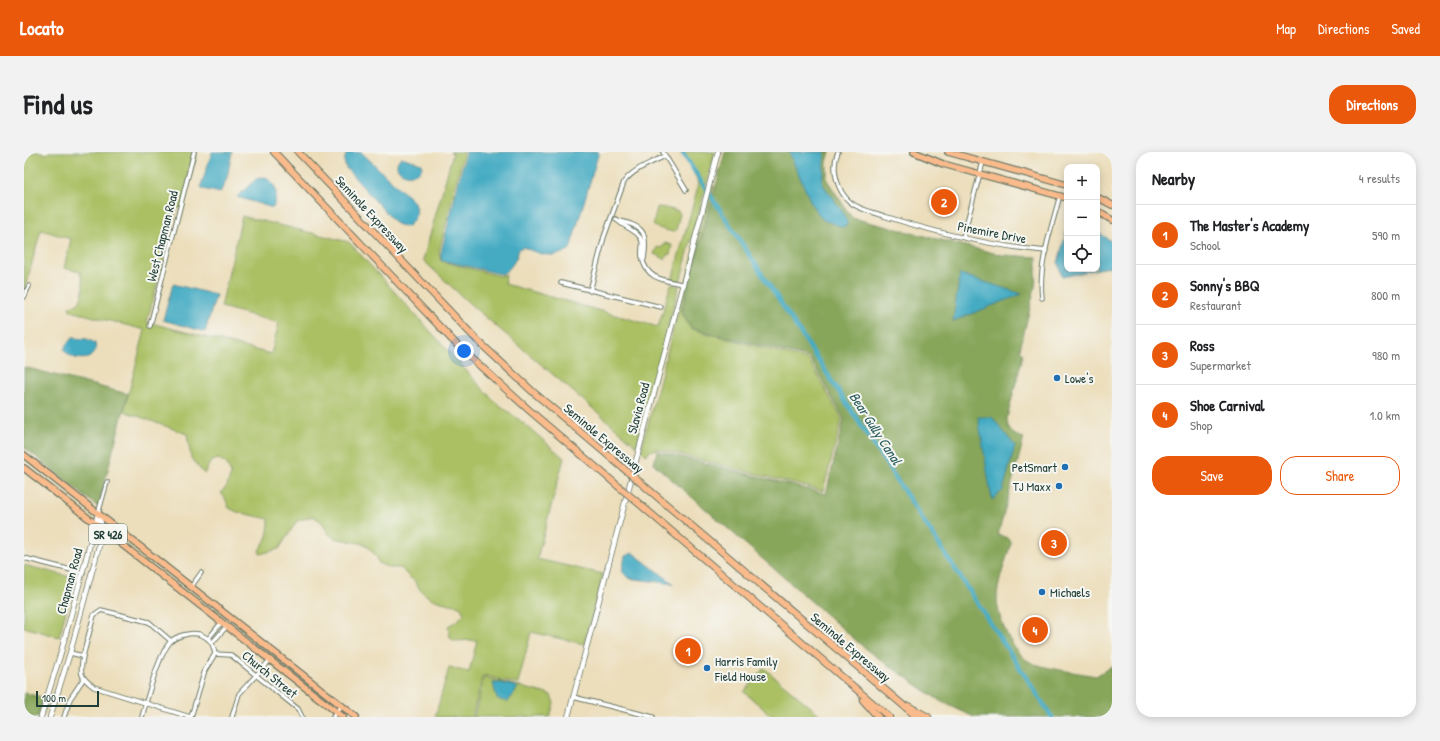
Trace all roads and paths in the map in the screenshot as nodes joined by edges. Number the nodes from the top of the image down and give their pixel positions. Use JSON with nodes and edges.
{"nodes":[{"id":1,"x":194,"y":152,"type":"edge"},
{"id":2,"x":274,"y":152,"type":"edge"},
{"id":3,"x":298,"y":152,"type":"edge"},
{"id":4,"x":718,"y":152,"type":"edge"},
{"id":5,"x":838,"y":152,"type":"edge"},
{"id":6,"x":914,"y":152,"type":"edge"},
{"id":7,"x":948,"y":152,"type":"edge"},
{"id":8,"x":664,"y":154,"type":"edge"},
{"id":9,"x":983,"y":162,"type":"junction"},
{"id":10,"x":980,"y":174,"type":"junction"},
{"id":11,"x":1064,"y":184,"type":"edge"},
{"id":12,"x":686,"y":190,"type":"dead end"},
{"id":13,"x":1060,"y":195,"type":"junction"},
{"id":14,"x":1064,"y":197,"type":"edge"},
{"id":15,"x":1100,"y":199,"type":"edge"},
{"id":16,"x":1112,"y":206,"type":"edge"},
{"id":17,"x":1100,"y":212,"type":"edge"},
{"id":18,"x":611,"y":218,"type":"junction"},
{"id":19,"x":1112,"y":218,"type":"edge"},
{"id":20,"x":616,"y":220,"type":"junction"},
{"id":21,"x":963,"y":237,"type":"junction"},
{"id":22,"x":1046,"y":250,"type":"junction"},
{"id":23,"x":644,"y":262,"type":"junction"},
{"id":24,"x":561,"y":283,"type":"dead end"},
{"id":25,"x":682,"y":284,"type":"junction"},
{"id":26,"x":29,"y":286,"type":"dead end"},
{"id":27,"x":590,"y":291,"type":"junction"},
{"id":28,"x":24,"y":298,"type":"edge"},
{"id":29,"x":1042,"y":298,"type":"dead end"},
{"id":30,"x":661,"y":307,"type":"dead end"},
{"id":31,"x":150,"y":326,"type":"dead end"},
{"id":32,"x":24,"y":455,"type":"edge"},
{"id":33,"x":24,"y":468,"type":"edge"},
{"id":34,"x":107,"y":482,"type":"dead end"},
{"id":35,"x":98,"y":514,"type":"junction"},
{"id":36,"x":96,"y":525,"type":"junction"},
{"id":37,"x":103,"y":530,"type":"junction"},
{"id":38,"x":24,"y":558,"type":"edge"},
{"id":39,"x":83,"y":572,"type":"junction"},
{"id":40,"x":201,"y":573,"type":"dead end"},
{"id":41,"x":191,"y":587,"type":"junction"},
{"id":42,"x":221,"y":623,"type":"junction"},
{"id":43,"x":226,"y":627,"type":"junction"},
{"id":44,"x":208,"y":639,"type":"junction"},
{"id":45,"x":171,"y":641,"type":"junction"},
{"id":46,"x":212,"y":643,"type":"junction"},
{"id":47,"x":70,"y":653,"type":"junction"},
{"id":48,"x":214,"y":654,"type":"junction"},
{"id":49,"x":83,"y":656,"type":"junction"},
{"id":50,"x":270,"y":660,"type":"junction"},
{"id":51,"x":257,"y":676,"type":"junction"},
{"id":52,"x":84,"y":678,"type":"junction"},
{"id":53,"x":849,"y":684,"type":"junction"},
{"id":54,"x":891,"y":695,"type":"junction"},
{"id":55,"x":573,"y":697,"type":"junction"},
{"id":56,"x":146,"y":702,"type":"junction"},
{"id":57,"x":342,"y":705,"type":"junction"},
{"id":58,"x":336,"y":712,"type":"junction"},
{"id":59,"x":41,"y":717,"type":"edge"},
{"id":60,"x":50,"y":717,"type":"edge"},
{"id":61,"x":64,"y":717,"type":"edge"},
{"id":62,"x":142,"y":717,"type":"edge"},
{"id":63,"x":190,"y":717,"type":"edge"},
{"id":64,"x":232,"y":717,"type":"edge"},
{"id":65,"x":302,"y":717,"type":"edge"},
{"id":66,"x":333,"y":717,"type":"edge"},
{"id":67,"x":343,"y":717,"type":"edge"},
{"id":68,"x":356,"y":717,"type":"edge"},
{"id":69,"x":568,"y":717,"type":"edge"},
{"id":70,"x":653,"y":717,"type":"edge"},
{"id":71,"x":878,"y":717,"type":"edge"},
{"id":72,"x":889,"y":717,"type":"edge"},
{"id":73,"x":917,"y":717,"type":"edge"},
{"id":74,"x":928,"y":717,"type":"edge"}],
"edges":[{"from":1,"to":31,"type":"street","name":"West Chapman Road"},
{"from":2,"to":53,"type":"highway","name":"Seminole Expressway","bridge":true},
{"from":3,"to":54,"type":"highway","name":"Seminole Expressway","bridge":true},
{"from":4,"to":25,"type":"street","name":"Slavia Road"},
{"from":5,"to":21,"type":"street","name":"Pinemire Drive"},
{"from":6,"to":10,"type":"main road"},
{"from":7,"to":9,"type":"main road"},
{"from":8,"to":12,"type":"street"},
{"from":8,"to":18,"type":"street"},
{"from":9,"to":10,"type":"street"},
{"from":9,"to":11,"type":"main road"},
{"from":10,"to":13,"type":"main road"},
{"from":10,"to":21,"type":"street"},
{"from":13,"to":14,"type":"main road"},
{"from":13,"to":22,"type":"street"},
{"from":15,"to":16,"type":"main road"},
{"from":17,"to":19,"type":"main road"},
{"from":18,"to":20,"type":"street"},
{"from":18,"to":27,"type":"street"},
{"from":20,"to":23,"type":"street"},
{"from":20,"to":23,"type":"street"},
{"from":21,"to":22,"type":"street","name":"Pinemire Drive"},
{"from":22,"to":29,"type":"street"},
{"from":23,"to":25,"type":"street"},
{"from":24,"to":27,"type":"street"},
{"from":25,"to":55,"type":"street","name":"Slavia Road"},
{"from":26,"to":28,"type":"street"},
{"from":27,"to":30,"type":"street"},
{"from":32,"to":35,"type":"main road","number":"SR 426"},
{"from":33,"to":36,"type":"main road","number":"SR 426"},
{"from":34,"to":35,"type":"street"},
{"from":35,"to":36,"type":"street","name":"Chapman Road"},
{"from":35,"to":37,"type":"street"},
{"from":35,"to":41,"type":"main road","number":"SR 426"},
{"from":36,"to":37,"type":"main road","number":"SR 426"},
{"from":36,"to":39,"type":"street","name":"Chapman Road"},
{"from":37,"to":42,"type":"main road","number":"SR 426"},
{"from":37,"to":47,"type":"street","name":"Chapman Road"},
{"from":38,"to":39,"type":"street"},
{"from":39,"to":59,"type":"street","name":"Chapman Road"},
{"from":40,"to":41,"type":"street"},
{"from":41,"to":57,"type":"main road","number":"SR 426"},
{"from":42,"to":43,"type":"main road","number":"SR 426"},
{"from":42,"to":44,"type":"street"},
{"from":43,"to":46,"type":"street"},
{"from":43,"to":50,"type":"main road","number":"SR 426"},
{"from":44,"to":45,"type":"street"},
{"from":44,"to":46,"type":"street"},
{"from":45,"to":49,"type":"street"},
{"from":45,"to":56,"type":"street"},
{"from":46,"to":48,"type":"street"},
{"from":47,"to":49,"type":"street"},
{"from":47,"to":60,"type":"street","name":"Chapman Road"},
{"from":48,"to":51,"type":"street","name":"Church Street"},
{"from":48,"to":63,"type":"street"},
{"from":49,"to":52,"type":"street"},
{"from":50,"to":51,"type":"street"},
{"from":50,"to":58,"type":"main road","number":"SR 426"},
{"from":51,"to":64,"type":"street"},
{"from":51,"to":65,"type":"street","name":"Church Street"},
{"from":52,"to":56,"type":"street"},
{"from":52,"to":61,"type":"street"},
{"from":53,"to":71,"type":"highway"},
{"from":53,"to":72,"type":"highway","name":"Seminole Expressway"},
{"from":54,"to":73,"type":"highway","name":"Seminole Expressway"},
{"from":54,"to":74,"type":"highway"},
{"from":55,"to":69,"type":"street","name":"Slavia Road"},
{"from":55,"to":70,"type":"street"},
{"from":56,"to":62,"type":"street"},
{"from":56,"to":63,"type":"street"},
{"from":57,"to":58,"type":"street"},
{"from":57,"to":68,"type":"main road","number":"SR 426"},
{"from":58,"to":66,"type":"street"},
{"from":58,"to":67,"type":"main road","number":"SR 426"}]}
